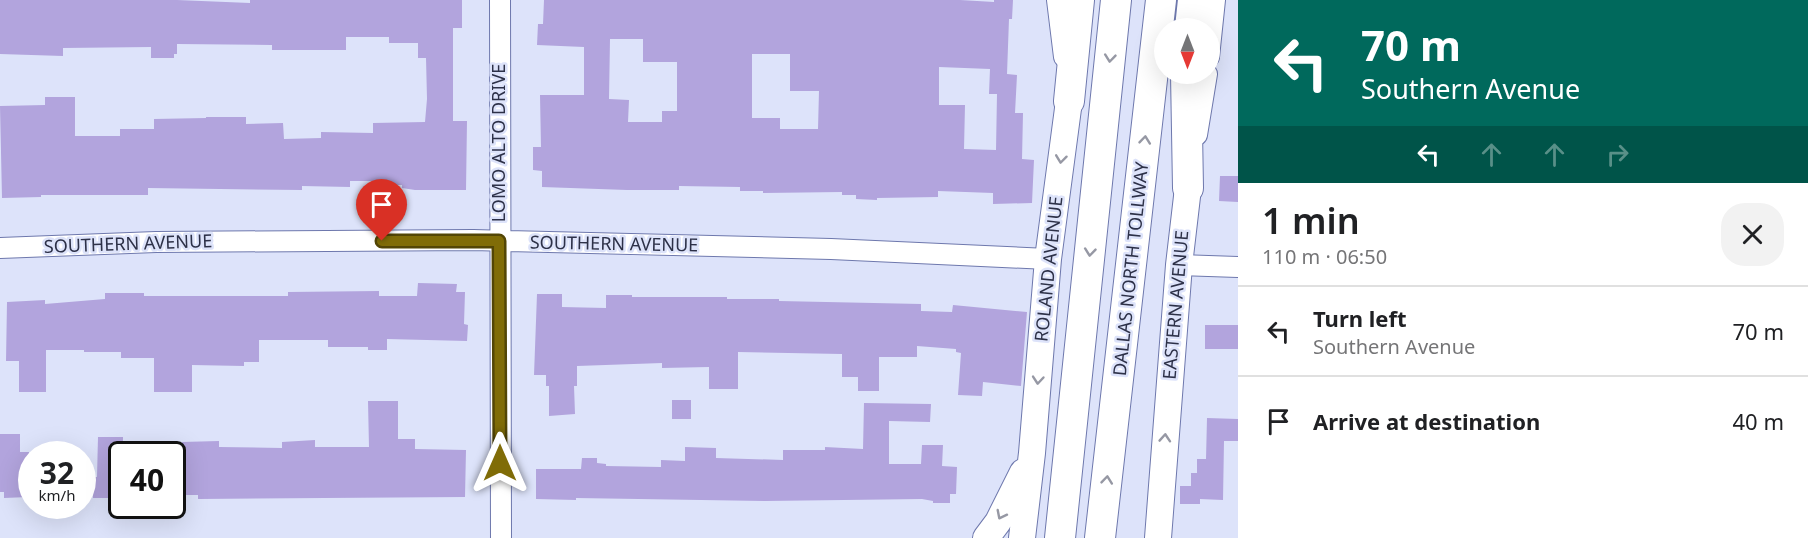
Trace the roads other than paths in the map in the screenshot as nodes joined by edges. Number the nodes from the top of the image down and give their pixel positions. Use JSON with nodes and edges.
{"nodes":[{"id":1,"x":500,"y":0,"type":"edge"},
{"id":2,"x":1057,"y":0,"type":"edge"},
{"id":3,"x":1078,"y":0,"type":"edge"},
{"id":4,"x":1116,"y":0,"type":"edge"},
{"id":5,"x":1161,"y":0,"type":"edge"},
{"id":6,"x":1193,"y":0,"type":"edge"},
{"id":7,"x":1215,"y":0,"type":"edge"},
{"id":8,"x":1191,"y":18,"type":"edge"},
{"id":9,"x":1213,"y":18,"type":"edge"},
{"id":10,"x":1186,"y":84,"type":"edge"},
{"id":11,"x":1205,"y":84,"type":"edge"},
{"id":12,"x":1069,"y":101,"type":"junction"},
{"id":13,"x":1188,"y":188,"type":"junction"},
{"id":14,"x":499,"y":241,"type":"junction"},
{"id":15,"x":0,"y":248,"type":"edge"},
{"id":16,"x":1048,"y":259,"type":"junction"},
{"id":17,"x":1179,"y":265,"type":"junction"},
{"id":18,"x":1238,"y":267,"type":"edge"},
{"id":19,"x":1032,"y":453,"type":"junction"},
{"id":20,"x":501,"y":538,"type":"edge"},
{"id":21,"x":986,"y":538,"type":"edge"},
{"id":22,"x":1022,"y":538,"type":"edge"},
{"id":23,"x":1060,"y":538,"type":"edge"},
{"id":24,"x":1100,"y":538,"type":"edge"},
{"id":25,"x":1158,"y":538,"type":"edge"}],
"edges":[{"from":1,"to":14,"type":"street","name":"LOMO ALTO DRIVE"},
{"from":2,"to":12,"type":"street","name":"ROLAND AVENUE"},
{"from":3,"to":12,"type":"highway"},
{"from":4,"to":23,"type":"highway","one_way":true},
{"from":24,"to":5,"type":"highway","name":"DALLAS NORTH TOLLWAY","one_way":true},
{"from":6,"to":8,"type":"highway"},
{"from":7,"to":9,"type":"street"},
{"from":10,"to":13,"type":"highway"},
{"from":11,"to":13,"type":"street","name":"EASTERN AVENUE"},
{"from":12,"to":16,"type":"main road","name":"ROLAND AVENUE","one_way":true},
{"from":13,"to":17,"type":"main road","name":"EASTERN AVENUE"},
{"from":14,"to":15,"type":"street","name":"SOUTHERN AVENUE"},
{"from":14,"to":16,"type":"street","name":"SOUTHERN AVENUE"},
{"from":14,"to":20,"type":"street","name":"LOMO ALTO DRIVE"},
{"from":16,"to":19,"type":"main road","name":"ROLAND AVENUE","one_way":true},
{"from":17,"to":18,"type":"street"},
{"from":25,"to":17,"type":"main road","name":"EASTERN AVENUE","one_way":true},
{"from":19,"to":21,"type":"main road","one_way":true},
{"from":19,"to":22,"type":"main road","name":"ROLAND AVENUE"}]}
